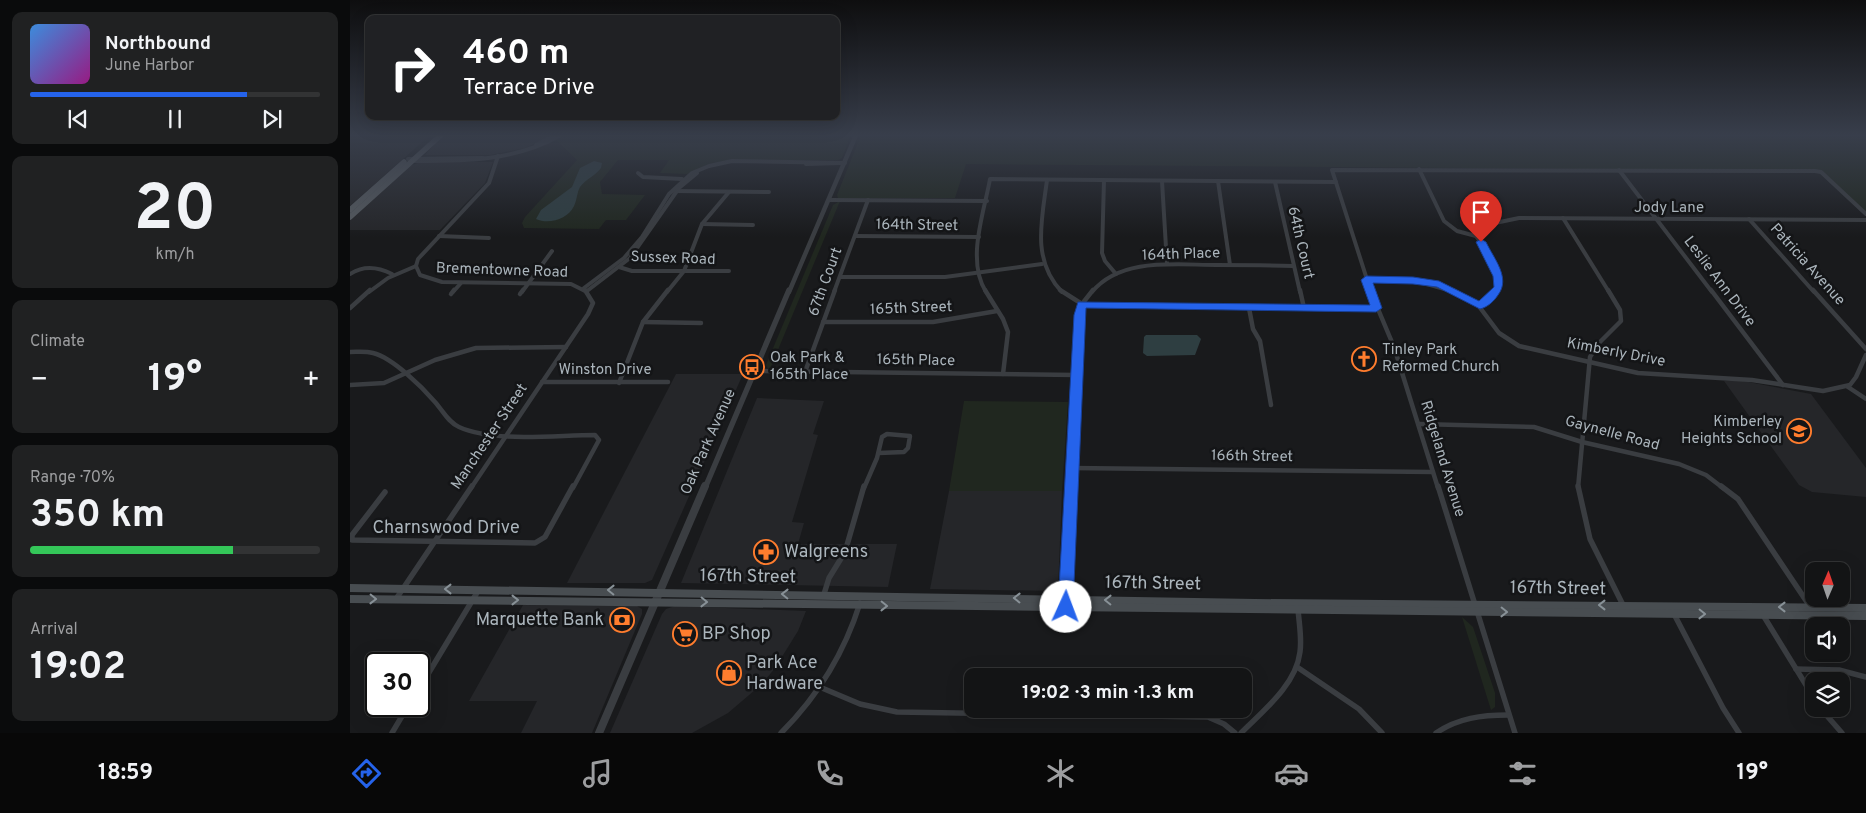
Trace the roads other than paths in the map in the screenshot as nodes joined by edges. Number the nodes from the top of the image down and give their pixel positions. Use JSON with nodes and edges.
{"nodes":[{"id":1,"x":396,"y":169,"type":"edge"},
{"id":2,"x":403,"y":169,"type":"edge"},
{"id":3,"x":494,"y":169,"type":"edge"},
{"id":4,"x":700,"y":169,"type":"edge"},
{"id":5,"x":705,"y":169,"type":"edge"},
{"id":6,"x":842,"y":169,"type":"edge"},
{"id":7,"x":1337,"y":169,"type":"edge"},
{"id":8,"x":1419,"y":169,"type":"edge"},
{"id":9,"x":1460,"y":169,"type":"edge"},
{"id":10,"x":1618,"y":170,"type":"junction"},
{"id":11,"x":638,"y":173,"type":"dead end"},
{"id":12,"x":682,"y":178,"type":"junction"},
{"id":13,"x":1047,"y":180,"type":"junction"},
{"id":14,"x":1104,"y":180,"type":"junction"},
{"id":15,"x":1162,"y":181,"type":"junction"},
{"id":16,"x":1218,"y":181,"type":"junction"},
{"id":17,"x":1275,"y":182,"type":"junction"},
{"id":18,"x":1336,"y":182,"type":"junction"},
{"id":19,"x":670,"y":191,"type":"junction"},
{"id":20,"x":677,"y":191,"type":"junction"},
{"id":21,"x":728,"y":192,"type":"junction"},
{"id":22,"x":768,"y":192,"type":"dead end"},
{"id":23,"x":830,"y":200,"type":"junction"},
{"id":24,"x":868,"y":200,"type":"junction"},
{"id":25,"x":986,"y":201,"type":"junction"},
{"id":26,"x":350,"y":210,"type":"edge"},
{"id":27,"x":1866,"y":214,"type":"edge"},
{"id":28,"x":350,"y":217,"type":"edge"},
{"id":29,"x":1563,"y":218,"type":"junction"},
{"id":30,"x":1657,"y":219,"type":"junction"},
{"id":31,"x":1749,"y":220,"type":"junction"},
{"id":32,"x":1866,"y":220,"type":"edge"},
{"id":33,"x":702,"y":224,"type":"junction"},
{"id":34,"x":753,"y":225,"type":"dead end"},
{"id":35,"x":438,"y":236,"type":"junction"},
{"id":36,"x":855,"y":236,"type":"junction"},
{"id":37,"x":1476,"y":236,"type":"junction"},
{"id":38,"x":979,"y":237,"type":"junction"},
{"id":39,"x":489,"y":238,"type":"dead end"},
{"id":40,"x":639,"y":238,"type":"junction"},
{"id":41,"x":646,"y":238,"type":"junction"},
{"id":42,"x":552,"y":251,"type":"dead end"},
{"id":43,"x":1042,"y":264,"type":"junction"},
{"id":44,"x":1167,"y":264,"type":"junction"},
{"id":45,"x":1230,"y":265,"type":"junction"},
{"id":46,"x":416,"y":266,"type":"junction"},
{"id":47,"x":1293,"y":266,"type":"junction"},
{"id":48,"x":618,"y":267,"type":"junction"},
{"id":49,"x":684,"y":271,"type":"junction"},
{"id":50,"x":729,"y":271,"type":"dead end"},
{"id":51,"x":350,"y":274,"type":"edge"},
{"id":52,"x":392,"y":274,"type":"junction"},
{"id":53,"x":978,"y":274,"type":"junction"},
{"id":54,"x":1116,"y":274,"type":"junction"},
{"id":55,"x":840,"y":277,"type":"junction"},
{"id":56,"x":1366,"y":280,"type":"junction"},
{"id":57,"x":462,"y":283,"type":"junction"},
{"id":58,"x":528,"y":283,"type":"junction"},
{"id":59,"x":585,"y":290,"type":"junction"},
{"id":60,"x":451,"y":294,"type":"dead end"},
{"id":61,"x":520,"y":294,"type":"dead end"},
{"id":62,"x":1082,"y":304,"type":"junction"},
{"id":63,"x":1480,"y":306,"type":"junction"},
{"id":64,"x":350,"y":308,"type":"edge"},
{"id":65,"x":1249,"y":308,"type":"junction"},
{"id":66,"x":1304,"y":308,"type":"junction"},
{"id":67,"x":1376,"y":308,"type":"junction"},
{"id":68,"x":997,"y":311,"type":"junction"},
{"id":69,"x":643,"y":322,"type":"junction"},
{"id":70,"x":824,"y":322,"type":"junction"},
{"id":71,"x":701,"y":323,"type":"dead end"},
{"id":72,"x":566,"y":346,"type":"junction"},
{"id":73,"x":1866,"y":349,"type":"edge"},
{"id":74,"x":350,"y":352,"type":"edge"},
{"id":75,"x":1866,"y":355,"type":"edge"},
{"id":76,"x":1590,"y":363,"type":"junction"},
{"id":77,"x":755,"y":371,"type":"junction"},
{"id":78,"x":805,"y":372,"type":"junction"},
{"id":79,"x":1003,"y":374,"type":"junction"},
{"id":80,"x":404,"y":375,"type":"junction"},
{"id":81,"x":1076,"y":375,"type":"junction"},
{"id":82,"x":542,"y":382,"type":"junction"},
{"id":83,"x":619,"y":382,"type":"junction"},
{"id":84,"x":668,"y":382,"type":"dead end"},
{"id":85,"x":350,"y":385,"type":"edge"},
{"id":86,"x":1784,"y":385,"type":"junction"},
{"id":87,"x":1848,"y":386,"type":"junction"},
{"id":88,"x":1866,"y":399,"type":"edge"},
{"id":89,"x":1271,"y":405,"type":"dead end"},
{"id":90,"x":1419,"y":424,"type":"junction"},
{"id":91,"x":507,"y":434,"type":"junction"},
{"id":92,"x":1582,"y":442,"type":"junction"},
{"id":93,"x":878,"y":453,"type":"junction"},
{"id":94,"x":1072,"y":468,"type":"junction"},
{"id":95,"x":1433,"y":472,"type":"junction"},
{"id":96,"x":385,"y":492,"type":"dead end"},
{"id":97,"x":435,"y":542,"type":"junction"},
{"id":98,"x":350,"y":588,"type":"edge"},
{"id":99,"x":403,"y":589,"type":"junction"},
{"id":100,"x":478,"y":589,"type":"junction"},
{"id":101,"x":659,"y":592,"type":"junction"},
{"id":102,"x":824,"y":594,"type":"junction"},
{"id":103,"x":862,"y":594,"type":"junction"},
{"id":104,"x":350,"y":599,"type":"edge"},
{"id":105,"x":396,"y":599,"type":"junction"},
{"id":106,"x":1805,"y":599,"type":"edge"},
{"id":107,"x":473,"y":600,"type":"junction"},
{"id":108,"x":655,"y":601,"type":"junction"},
{"id":109,"x":1066,"y":603,"type":"junction"},
{"id":110,"x":860,"y":605,"type":"junction"},
{"id":111,"x":1298,"y":606,"type":"junction"},
{"id":112,"x":1759,"y":607,"type":"junction"},
{"id":113,"x":1805,"y":607,"type":"edge"},
{"id":114,"x":1475,"y":608,"type":"junction"},
{"id":115,"x":1811,"y":608,"type":"edge"},
{"id":116,"x":1850,"y":608,"type":"edge"},
{"id":117,"x":1866,"y":608,"type":"edge"},
{"id":118,"x":1626,"y":610,"type":"junction"},
{"id":119,"x":1672,"y":610,"type":"junction"},
{"id":120,"x":1764,"y":615,"type":"junction"},
{"id":121,"x":1815,"y":616,"type":"junction"},
{"id":122,"x":1866,"y":616,"type":"edge"},
{"id":123,"x":1297,"y":667,"type":"junction"},
{"id":124,"x":1796,"y":669,"type":"junction"},
{"id":125,"x":430,"y":671,"type":"edge"},
{"id":126,"x":1866,"y":677,"type":"edge"},
{"id":127,"x":1805,"y":684,"type":"edge"},
{"id":128,"x":822,"y":688,"type":"junction"},
{"id":129,"x":1508,"y":715,"type":"junction"},
{"id":130,"x":401,"y":717,"type":"edge"},
{"id":131,"x":1828,"y":717,"type":"edge"},
{"id":132,"x":392,"y":733,"type":"edge"},
{"id":133,"x":598,"y":733,"type":"edge"},
{"id":134,"x":781,"y":733,"type":"edge"},
{"id":135,"x":1235,"y":733,"type":"edge"},
{"id":136,"x":1241,"y":733,"type":"edge"},
{"id":137,"x":1382,"y":733,"type":"edge"},
{"id":138,"x":1436,"y":733,"type":"edge"},
{"id":139,"x":1515,"y":733,"type":"edge"},
{"id":140,"x":1739,"y":733,"type":"edge"},
{"id":141,"x":1842,"y":733,"type":"edge"}],
"edges":[{"from":1,"to":26,"type":"main road"},
{"from":2,"to":28,"type":"main road"},
{"from":3,"to":35,"type":"street","name":"Brementowne Road"},
{"from":4,"to":12,"type":"street"},
{"from":5,"to":20,"type":"street"},
{"from":6,"to":23,"type":"street","name":"Oak Park Avenue"},
{"from":7,"to":18,"type":"street","name":"Ridgeland Avenue"},
{"from":8,"to":37,"type":"street"},
{"from":9,"to":10,"type":"street"},
{"from":10,"to":27,"type":"street"},
{"from":10,"to":30,"type":"street","name":"Leslie Ann Drive"},
{"from":11,"to":12,"type":"street"},
{"from":12,"to":19,"type":"street"},
{"from":13,"to":14,"type":"street"},
{"from":13,"to":25,"type":"street"},
{"from":13,"to":43,"type":"street"},
{"from":14,"to":15,"type":"street"},
{"from":14,"to":54,"type":"street"},
{"from":15,"to":16,"type":"street"},
{"from":15,"to":44,"type":"street"},
{"from":16,"to":17,"type":"street"},
{"from":16,"to":45,"type":"street"},
{"from":17,"to":18,"type":"street"},
{"from":17,"to":47,"type":"street","name":"64th Court"},
{"from":18,"to":56,"type":"street","name":"Ridgeland Avenue"},
{"from":19,"to":20,"type":"street"},
{"from":19,"to":40,"type":"street"},
{"from":20,"to":21,"type":"street"},
{"from":20,"to":41,"type":"street"},
{"from":21,"to":22,"type":"street"},
{"from":21,"to":33,"type":"street"},
{"from":23,"to":24,"type":"street"},
{"from":23,"to":77,"type":"street","name":"Oak Park Avenue"},
{"from":24,"to":25,"type":"street"},
{"from":24,"to":36,"type":"street","name":"67th Court"},
{"from":25,"to":38,"type":"street"},
{"from":29,"to":30,"type":"street","name":"Jody Lane"},
{"from":29,"to":37,"type":"street","name":"Jody Lane"},
{"from":29,"to":76,"type":"street"},
{"from":30,"to":31,"type":"street","name":"Jody Lane"},
{"from":30,"to":86,"type":"street","name":"Leslie Ann Drive"},
{"from":31,"to":32,"type":"street","name":"Jody Lane"},
{"from":31,"to":73,"type":"street","name":"Patricia Avenue"},
{"from":33,"to":34,"type":"street"},
{"from":33,"to":49,"type":"street"},
{"from":35,"to":39,"type":"street"},
{"from":35,"to":46,"type":"street","name":"Brementowne Road"},
{"from":36,"to":38,"type":"street","name":"164th Street"},
{"from":36,"to":55,"type":"street","name":"67th Court"},
{"from":37,"to":63,"type":"street"},
{"from":38,"to":53,"type":"street"},
{"from":40,"to":41,"type":"street"},
{"from":40,"to":48,"type":"street"},
{"from":41,"to":48,"type":"street"},
{"from":42,"to":58,"type":"street"},
{"from":43,"to":53,"type":"street"},
{"from":43,"to":62,"type":"street"},
{"from":44,"to":45,"type":"street","name":"164th Place"},
{"from":44,"to":54,"type":"street","name":"164th Place"},
{"from":45,"to":47,"type":"street","name":"164th Place"},
{"from":46,"to":52,"type":"street"},
{"from":46,"to":57,"type":"street","name":"Brementowne Road"},
{"from":47,"to":66,"type":"street","name":"64th Court"},
{"from":48,"to":49,"type":"street","name":"Sussex Road"},
{"from":48,"to":59,"type":"street"},
{"from":49,"to":50,"type":"street","name":"Sussex Road"},
{"from":49,"to":69,"type":"street"},
{"from":51,"to":52,"type":"street"},
{"from":52,"to":64,"type":"street"},
{"from":53,"to":55,"type":"street"},
{"from":53,"to":68,"type":"street"},
{"from":54,"to":62,"type":"street","name":"164th Place"},
{"from":55,"to":70,"type":"street","name":"67th Court"},
{"from":56,"to":63,"type":"street","name":"Kimberly Drive"},
{"from":56,"to":67,"type":"street","name":"Ridgeland Avenue"},
{"from":57,"to":58,"type":"street","name":"Brementowne Road"},
{"from":57,"to":60,"type":"street"},
{"from":58,"to":59,"type":"street","name":"Brementowne Road"},
{"from":58,"to":61,"type":"street"},
{"from":59,"to":72,"type":"street","name":"Manchester Street"},
{"from":62,"to":65,"type":"street"},
{"from":62,"to":81,"type":"street"},
{"from":63,"to":76,"type":"street","name":"Kimberly Drive"},
{"from":65,"to":66,"type":"street"},
{"from":65,"to":89,"type":"street"},
{"from":66,"to":67,"type":"street"},
{"from":67,"to":90,"type":"street","name":"Ridgeland Avenue"},
{"from":68,"to":70,"type":"street","name":"165th Street"},
{"from":68,"to":79,"type":"street"},
{"from":69,"to":71,"type":"street"},
{"from":69,"to":83,"type":"street"},
{"from":70,"to":78,"type":"street","name":"67th Court"},
{"from":72,"to":80,"type":"street"},
{"from":72,"to":82,"type":"street","name":"Manchester Street"},
{"from":74,"to":80,"type":"street"},
{"from":75,"to":87,"type":"street"},
{"from":76,"to":86,"type":"street","name":"Kimberly Drive"},
{"from":76,"to":92,"type":"street"},
{"from":77,"to":78,"type":"street","name":"165th Place"},
{"from":77,"to":101,"type":"street","name":"Oak Park Avenue"},
{"from":78,"to":79,"type":"street","name":"165th Place"},
{"from":79,"to":81,"type":"street","name":"165th Place"},
{"from":80,"to":85,"type":"street"},
{"from":80,"to":91,"type":"street"},
{"from":81,"to":94,"type":"street"},
{"from":82,"to":83,"type":"street","name":"Winston Drive"},
{"from":82,"to":91,"type":"street","name":"Manchester Street"},
{"from":83,"to":84,"type":"street","name":"Winston Drive"},
{"from":86,"to":87,"type":"street","name":"Kimberly Drive"},
{"from":87,"to":88,"type":"street"},
{"from":90,"to":92,"type":"street","name":"Gaynelle Road"},
{"from":90,"to":95,"type":"street","name":"Ridgeland Avenue"},
{"from":91,"to":97,"type":"street","name":"Manchester Street"},
{"from":91,"to":97,"type":"street","name":"Charnswood Drive"},
{"from":92,"to":106,"type":"street","name":"Gaynelle Road"},
{"from":92,"to":118,"type":"street"},
{"from":93,"to":93,"type":"street"},
{"from":93,"to":102,"type":"street"},
{"from":94,"to":95,"type":"street","name":"166th Street"},
{"from":94,"to":109,"type":"street"},
{"from":95,"to":114,"type":"street","name":"Ridgeland Avenue"},
{"from":96,"to":97,"type":"street","name":"Charnswood Drive"},
{"from":97,"to":99,"type":"street","name":"Manchester Street"},
{"from":98,"to":99,"type":"main road","name":"167th Street"},
{"from":100,"to":99,"type":"main road","name":"167th Street","one_way":true},
{"from":99,"to":105,"type":"street","name":"Manchester Street"},
{"from":101,"to":100,"type":"main road","name":"167th Street","one_way":true},
{"from":100,"to":107,"type":"street"},
{"from":102,"to":101,"type":"main road","name":"167th Street","one_way":true},
{"from":101,"to":108,"type":"street","name":"Oak Park Avenue"},
{"from":102,"to":103,"type":"main road","name":"167th Street"},
{"from":109,"to":103,"type":"main road","name":"167th Street","one_way":true},
{"from":103,"to":110,"type":"street"},
{"from":104,"to":105,"type":"main road","name":"167th Street","one_way":true},
{"from":105,"to":107,"type":"main road","name":"167th Street"},
{"from":107,"to":108,"type":"main road","name":"167th Street","one_way":true},
{"from":107,"to":125,"type":"street"},
{"from":108,"to":110,"type":"main road","name":"167th Street","one_way":true},
{"from":108,"to":133,"type":"street","name":"Oak Park Avenue"},
{"from":110,"to":109,"type":"main road","name":"167th Street","one_way":true},
{"from":109,"to":111,"type":"main road","name":"167th Street"},
{"from":110,"to":128,"type":"street"},
{"from":111,"to":114,"type":"main road","name":"167th Street"},
{"from":111,"to":123,"type":"street"},
{"from":113,"to":112,"type":"main road","name":"167th Street","one_way":true},
{"from":112,"to":119,"type":"main road","name":"167th Street"},
{"from":112,"to":120,"type":"street"},
{"from":114,"to":118,"type":"main road","name":"167th Street"},
{"from":114,"to":129,"type":"street","name":"Ridgeland Avenue"},
{"from":115,"to":121,"type":"street","name":"Gaynelle Road"},
{"from":116,"to":117,"type":"main road","name":"167th Street"},
{"from":118,"to":119,"type":"main road","name":"167th Street"},
{"from":119,"to":120,"type":"main road","name":"167th Street","one_way":true},
{"from":119,"to":140,"type":"street"},
{"from":120,"to":121,"type":"main road","name":"167th Street"},
{"from":120,"to":124,"type":"street"},
{"from":121,"to":122,"type":"main road","name":"167th Street"},
{"from":123,"to":136,"type":"street"},
{"from":123,"to":137,"type":"street"},
{"from":124,"to":126,"type":"street"},
{"from":124,"to":127,"type":"street"},
{"from":128,"to":134,"type":"street"},
{"from":128,"to":135,"type":"street"},
{"from":129,"to":138,"type":"street"},
{"from":129,"to":139,"type":"street","name":"Ridgeland Avenue"},
{"from":130,"to":132,"type":"street"},
{"from":131,"to":141,"type":"street"}]}
